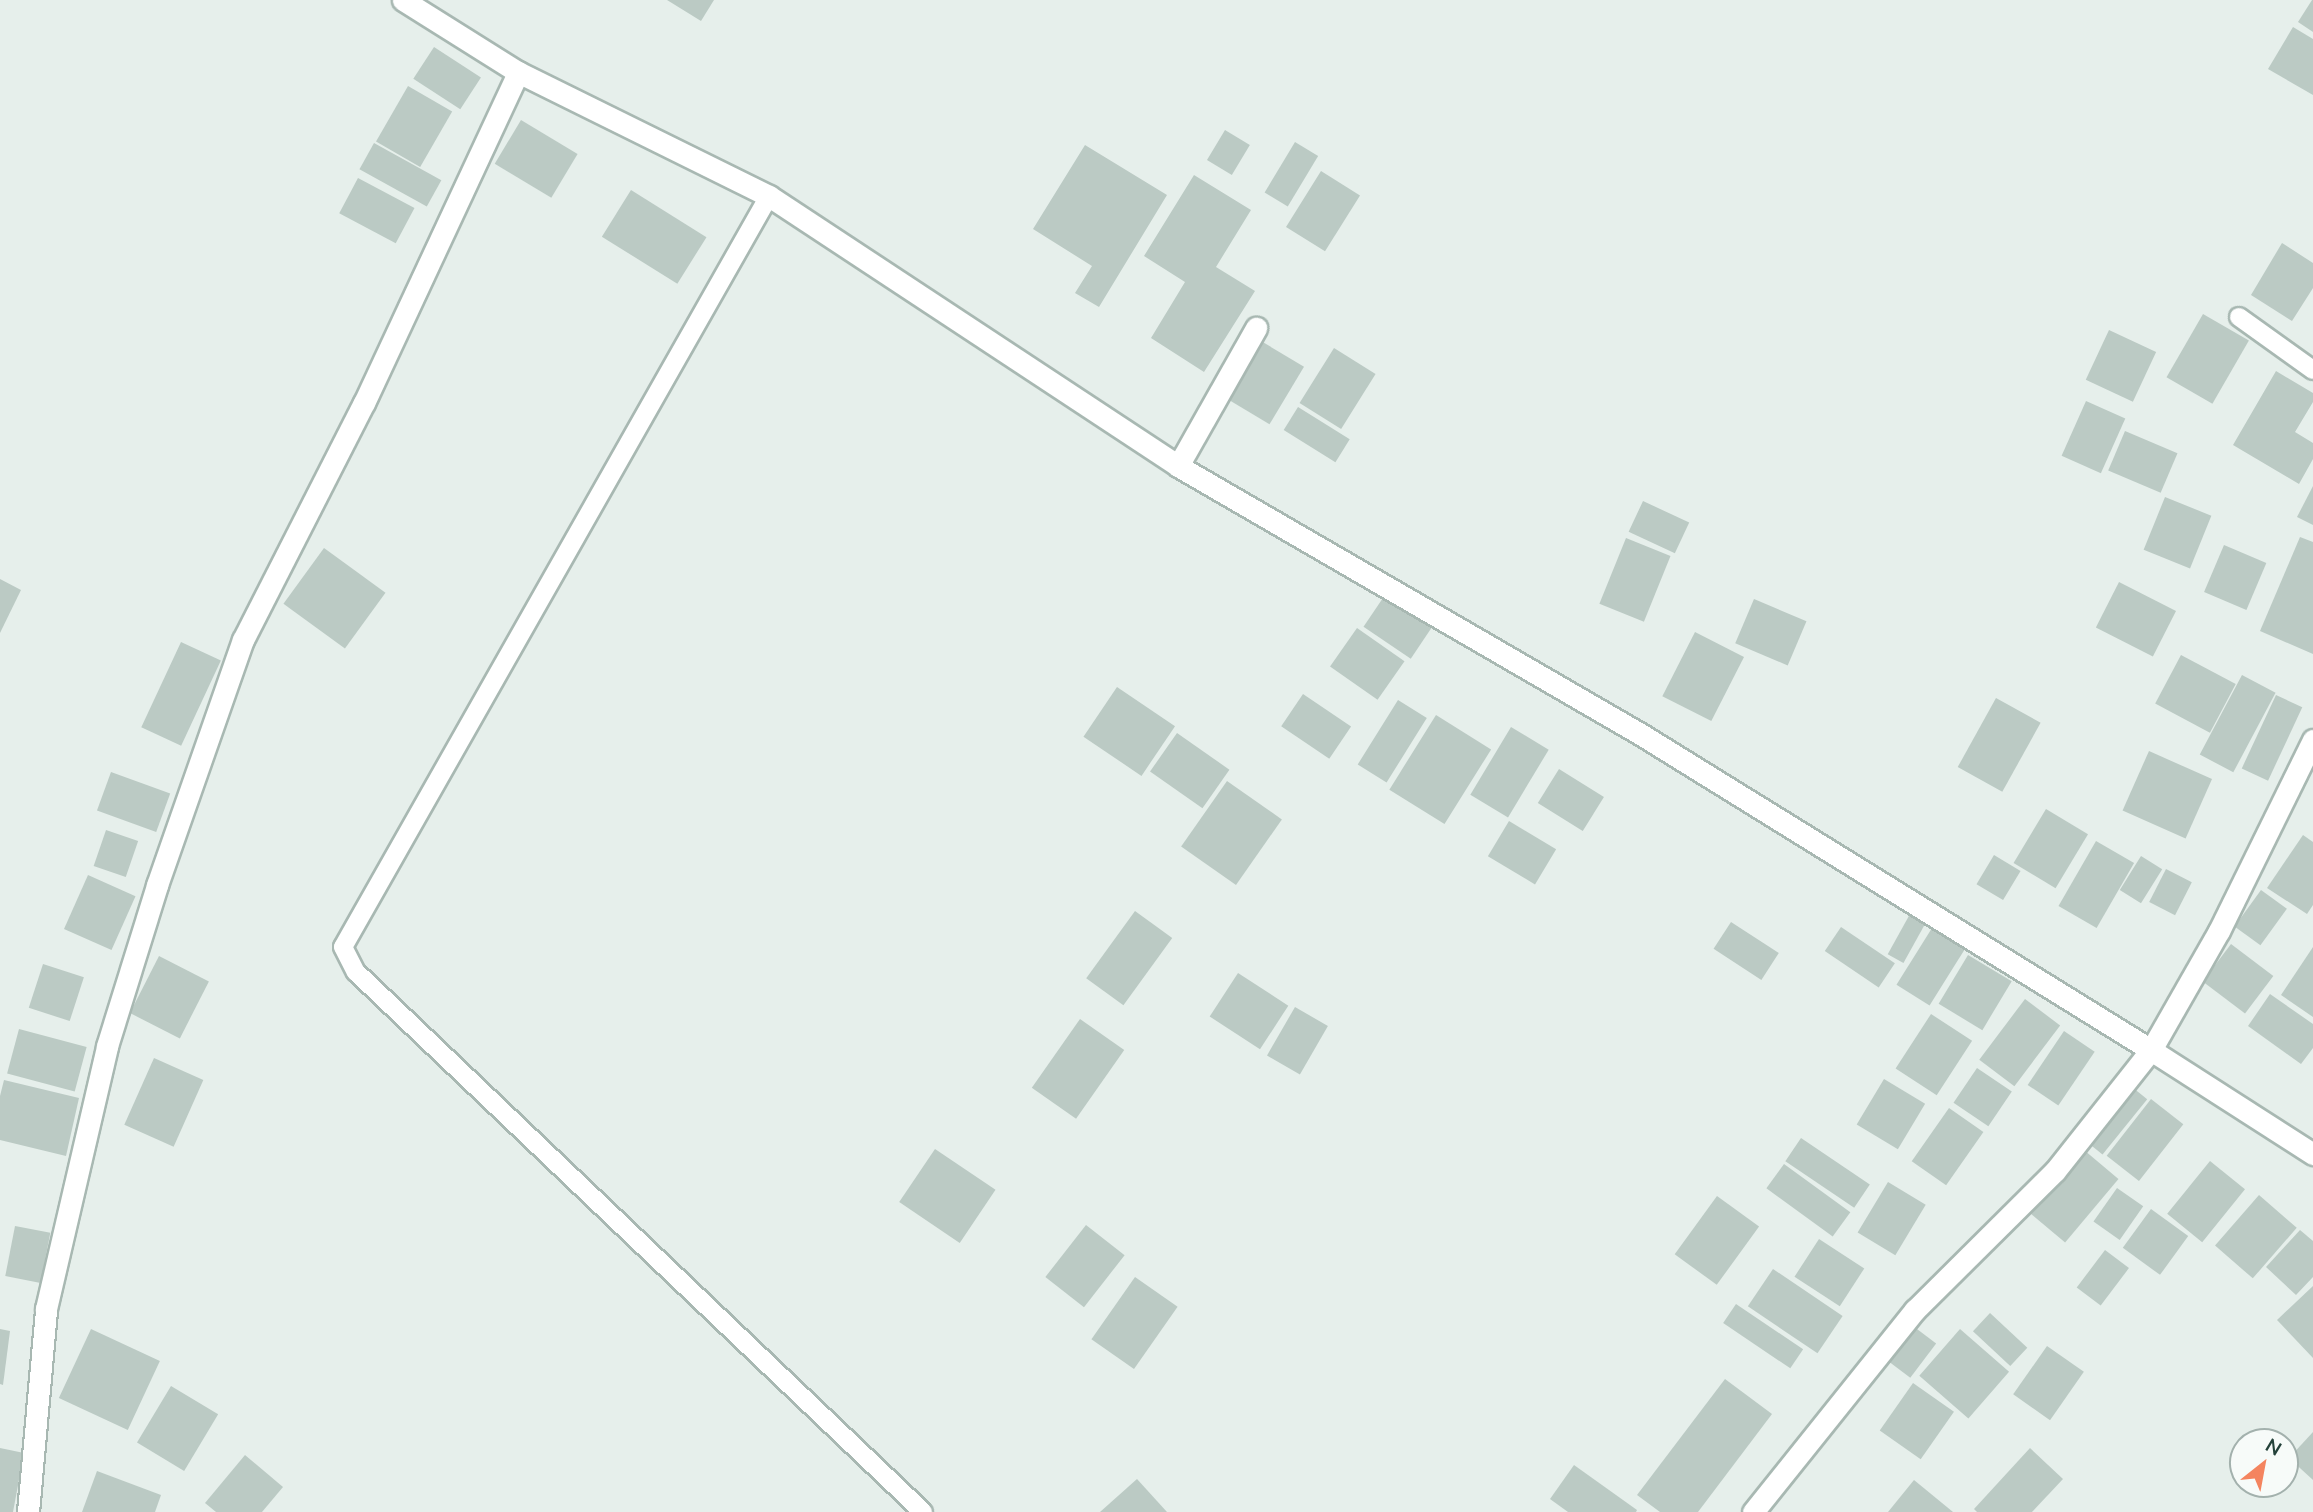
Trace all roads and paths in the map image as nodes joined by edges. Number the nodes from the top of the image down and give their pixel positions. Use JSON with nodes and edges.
{"nodes":[{"id":1,"x":403,"y":0,"type":"edge"},
{"id":2,"x":518,"y":72,"type":"junction"},
{"id":3,"x":769,"y":196,"type":"junction"},
{"id":4,"x":2239,"y":317,"type":"dead end"},
{"id":5,"x":1256,"y":328,"type":"dead end"},
{"id":6,"x":2313,"y":370,"type":"edge"},
{"id":7,"x":1178,"y":466,"type":"junction"},
{"id":8,"x":2313,"y":740,"type":"edge"},
{"id":9,"x":2151,"y":1050,"type":"junction"},
{"id":10,"x":2313,"y":1154,"type":"edge"},
{"id":11,"x":1765,"y":1507,"type":"edge"},
{"id":12,"x":28,"y":1512,"type":"edge"},
{"id":13,"x":923,"y":1512,"type":"edge"}],
"edges":[{"from":1,"to":2,"type":"street"},
{"from":2,"to":3,"type":"street"},
{"from":2,"to":12,"type":"street"},
{"from":3,"to":7,"type":"street"},
{"from":3,"to":13,"type":"lane"},
{"from":4,"to":6,"type":"lane"},
{"from":5,"to":7,"type":"street"},
{"from":7,"to":9,"type":"street"},
{"from":8,"to":9,"type":"street"},
{"from":9,"to":10,"type":"street"},
{"from":9,"to":11,"type":"street"}]}
